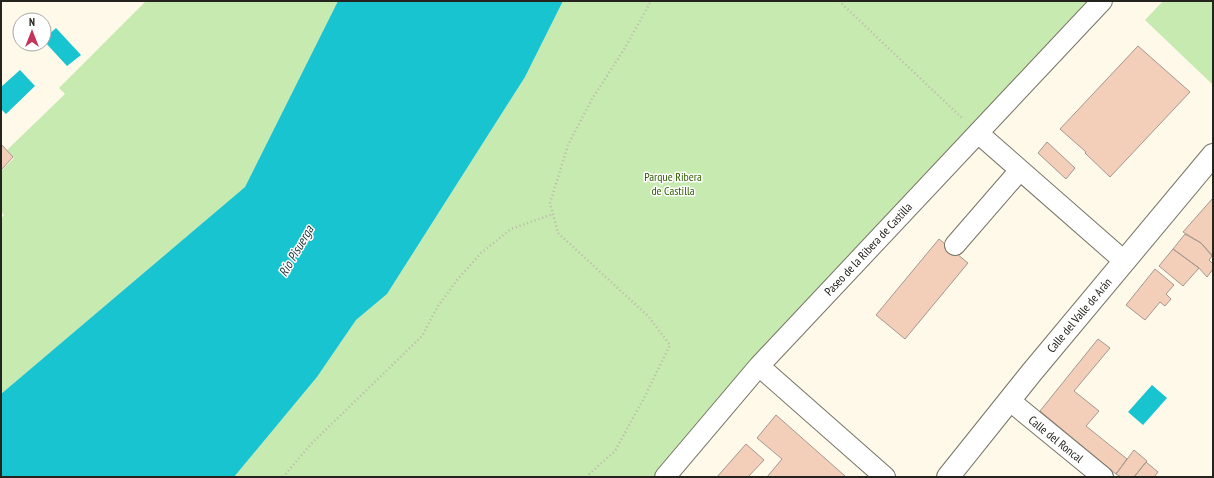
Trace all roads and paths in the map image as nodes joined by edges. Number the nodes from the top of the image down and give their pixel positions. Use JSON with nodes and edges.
{"nodes":[{"id":1,"x":651,"y":1,"type":"edge"},
{"id":2,"x":839,"y":1,"type":"edge"},
{"id":3,"x":1102,"y":1,"type":"edge"},
{"id":4,"x":978,"y":133,"type":"junction"},
{"id":5,"x":1210,"y":164,"type":"edge"},
{"id":6,"x":1020,"y":170,"type":"junction"},
{"id":7,"x":553,"y":214,"type":"junction"},
{"id":8,"x":955,"y":246,"type":"dead end"},
{"id":9,"x":1124,"y":261,"type":"junction"},
{"id":10,"x":759,"y":366,"type":"junction"},
{"id":11,"x":1009,"y":400,"type":"junction"},
{"id":12,"x":283,"y":477,"type":"edge"},
{"id":13,"x":586,"y":477,"type":"edge"},
{"id":14,"x":665,"y":477,"type":"edge"},
{"id":15,"x":885,"y":477,"type":"edge"},
{"id":16,"x":948,"y":477,"type":"edge"},
{"id":17,"x":1104,"y":477,"type":"edge"}],
"edges":[{"from":1,"to":7,"type":"path"},
{"from":2,"to":4,"type":"path"},
{"from":3,"to":4,"type":"street","name":"Paseo de la Ribera de Castilla"},
{"from":4,"to":6,"type":"street"},
{"from":4,"to":10,"type":"street","name":"Paseo de la Ribera de Castilla"},
{"from":5,"to":9,"type":"street","name":"Calle del Valle de Arán"},
{"from":6,"to":8,"type":"street"},
{"from":6,"to":9,"type":"street"},
{"from":7,"to":12,"type":"path"},
{"from":7,"to":13,"type":"path"},
{"from":9,"to":11,"type":"street","name":"Calle del Valle de Arán"},
{"from":10,"to":14,"type":"street","name":"Paseo de la Ribera de Castilla"},
{"from":10,"to":15,"type":"street"},
{"from":11,"to":16,"type":"street","name":"Calle del Valle de Arán"},
{"from":11,"to":17,"type":"street","name":"Calle del Roncal"}]}
